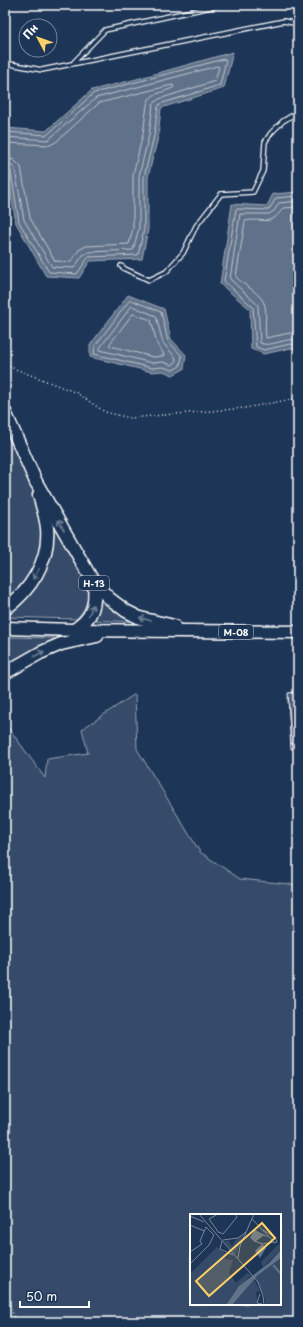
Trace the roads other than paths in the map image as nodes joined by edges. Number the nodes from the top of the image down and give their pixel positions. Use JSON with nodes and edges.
{"nodes":[{"id":1,"x":220,"y":5,"type":"edge"},
{"id":2,"x":298,"y":24,"type":"edge"},
{"id":3,"x":5,"y":63,"type":"edge"},
{"id":4,"x":73,"y":63,"type":"junction"},
{"id":5,"x":298,"y":112,"type":"edge"},
{"id":6,"x":121,"y":266,"type":"dead end"},
{"id":7,"x":5,"y":412,"type":"edge"},
{"id":8,"x":36,"y":482,"type":"junction"},
{"id":9,"x":94,"y":583,"type":"junction"},
{"id":10,"x":5,"y":609,"type":"edge"},
{"id":11,"x":5,"y":628,"type":"edge"},
{"id":12,"x":74,"y":630,"type":"junction"},
{"id":13,"x":118,"y":631,"type":"junction"},
{"id":14,"x":196,"y":631,"type":"junction"},
{"id":15,"x":298,"y":632,"type":"edge"},
{"id":16,"x":5,"y":673,"type":"edge"}],
"edges":[{"from":1,"to":4,"type":"lane"},
{"from":2,"to":4,"type":"lane"},
{"from":3,"to":4,"type":"lane"},
{"from":5,"to":6,"type":"lane"},
{"from":7,"to":8,"type":"main road","number":"Н-13"},
{"from":9,"to":8,"type":"main road","number":"Н-13","one_way":true},
{"from":8,"to":10,"type":"main road","number":"Н-13","one_way":true},
{"from":12,"to":9,"type":"main road","number":"Н-13","one_way":true},
{"from":14,"to":9,"type":"main road","number":"Н-13","one_way":true},
{"from":11,"to":12,"type":"main road","number":"М-08"},
{"from":12,"to":13,"type":"main road","number":"М-08"},
{"from":13,"to":14,"type":"main road","number":"М-08"},
{"from":16,"to":13,"type":"main road","one_way":true},
{"from":14,"to":15,"type":"main road","number":"М-08"}]}
